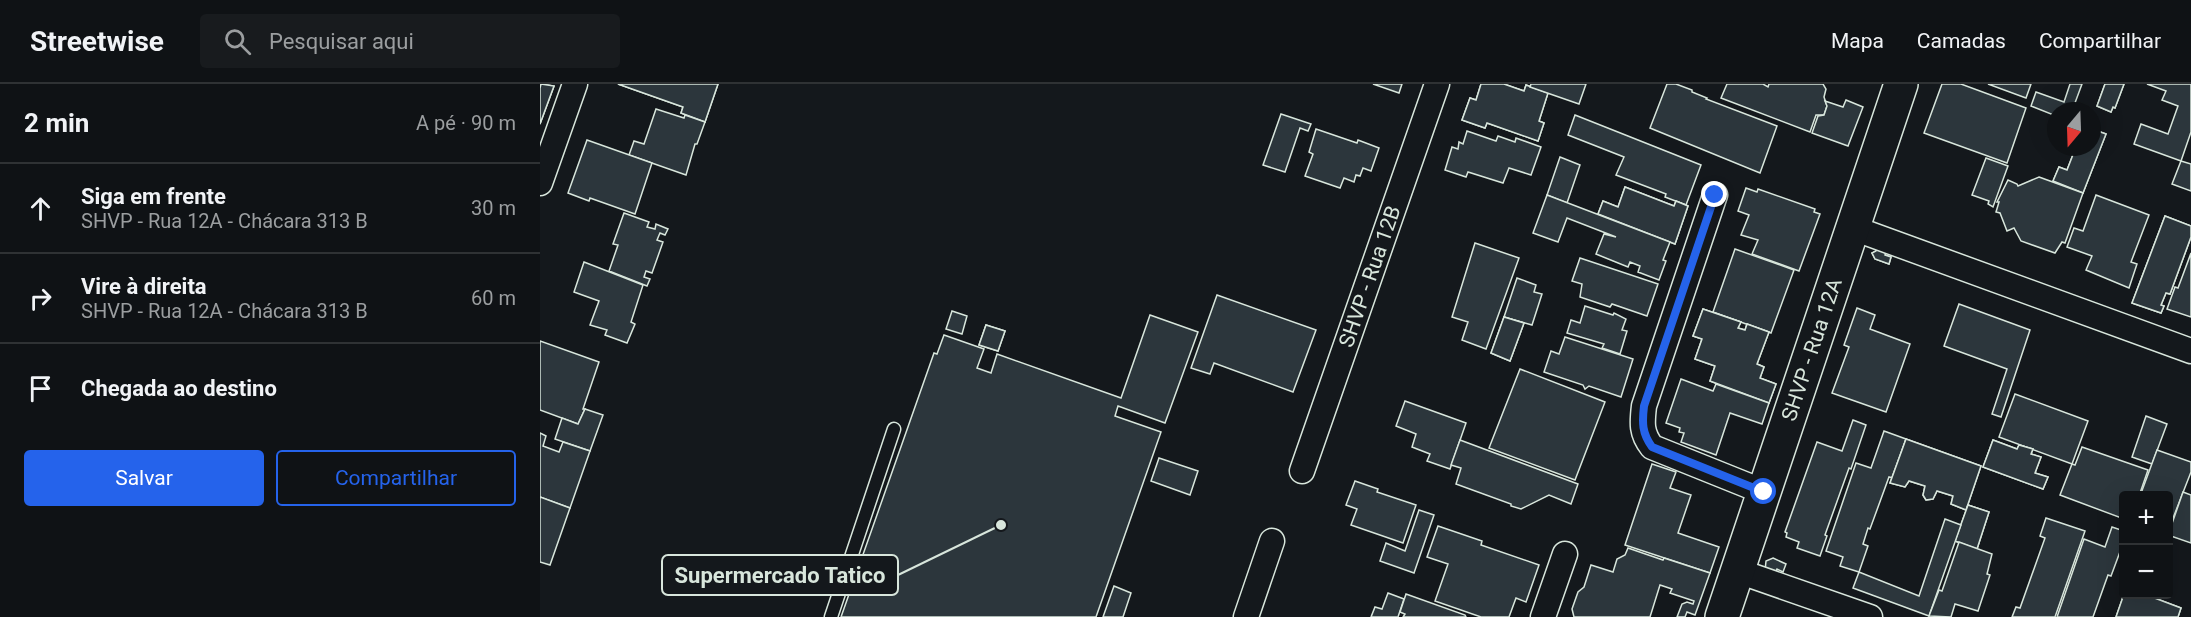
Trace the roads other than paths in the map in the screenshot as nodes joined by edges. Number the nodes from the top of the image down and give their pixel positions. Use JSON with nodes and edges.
{"nodes":[{"id":1,"x":575,"y":84,"type":"edge"},
{"id":2,"x":1437,"y":84,"type":"edge"},
{"id":3,"x":1902,"y":84,"type":"edge"},
{"id":4,"x":540,"y":183,"type":"edge"},
{"id":5,"x":1715,"y":195,"type":"dead end"},
{"id":6,"x":1853,"y":228,"type":"junction"},
{"id":7,"x":2191,"y":351,"type":"edge"},
{"id":8,"x":894,"y":429,"type":"dead end"},
{"id":9,"x":1302,"y":471,"type":"dead end"},
{"id":10,"x":1764,"y":492,"type":"junction"},
{"id":11,"x":1272,"y":541,"type":"dead end"},
{"id":12,"x":1565,"y":555,"type":"dead end"},
{"id":13,"x":1738,"y":571,"type":"junction"},
{"id":14,"x":831,"y":617,"type":"edge"},
{"id":15,"x":1246,"y":617,"type":"edge"},
{"id":16,"x":1543,"y":617,"type":"edge"},
{"id":17,"x":1722,"y":617,"type":"edge"},
{"id":18,"x":1870,"y":617,"type":"edge"}],
"edges":[{"from":1,"to":4,"type":"street"},
{"from":2,"to":9,"type":"street","name":"SHVP - Rua 12B"},
{"from":3,"to":6,"type":"street","name":"SHVP - Rua 12A"},
{"from":5,"to":10,"type":"street"},
{"from":6,"to":7,"type":"street"},
{"from":6,"to":10,"type":"street","name":"SHVP - Rua 12A"},
{"from":8,"to":14,"type":"lane"},
{"from":10,"to":13,"type":"street","name":"SHVP - Rua 12A"},
{"from":11,"to":15,"type":"street"},
{"from":12,"to":16,"type":"street"},
{"from":13,"to":17,"type":"street","name":"SHVP - Rua 12A"},
{"from":13,"to":18,"type":"street"}]}
